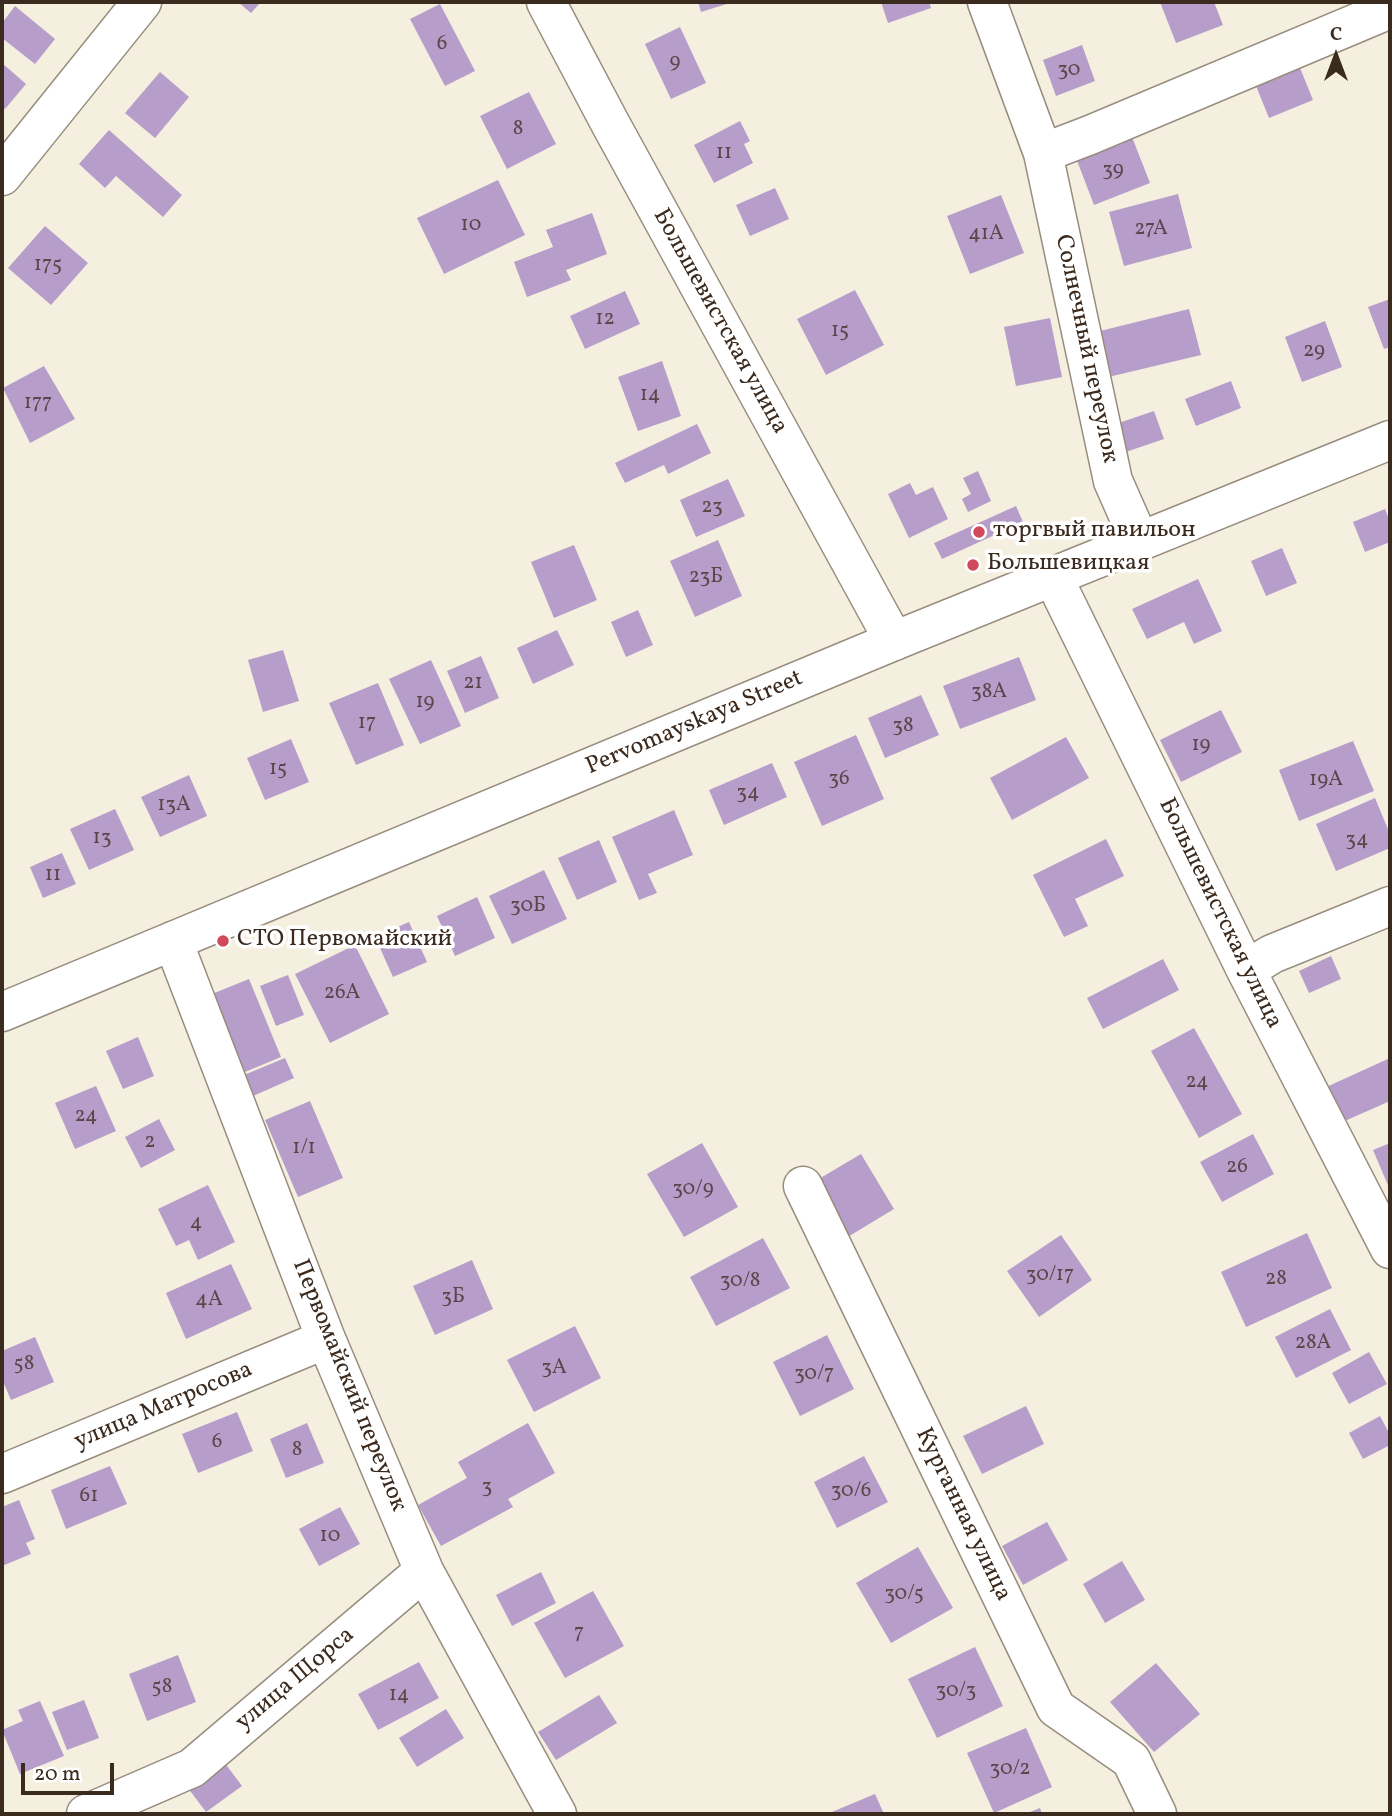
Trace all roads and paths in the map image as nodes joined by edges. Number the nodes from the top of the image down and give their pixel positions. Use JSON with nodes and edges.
{"nodes":[{"id":1,"x":142,"y":2,"type":"edge"},
{"id":2,"x":546,"y":2,"type":"edge"},
{"id":3,"x":988,"y":2,"type":"edge"},
{"id":4,"x":1390,"y":9,"type":"edge"},
{"id":5,"x":1043,"y":153,"type":"junction"},
{"id":6,"x":2,"y":176,"type":"edge"},
{"id":7,"x":1390,"y":440,"type":"edge"},
{"id":8,"x":1140,"y":542,"type":"junction"},
{"id":9,"x":1053,"y":577,"type":"junction"},
{"id":10,"x":894,"y":641,"type":"junction"},
{"id":11,"x":1390,"y":906,"type":"edge"},
{"id":12,"x":173,"y":942,"type":"junction"},
{"id":13,"x":1245,"y":970,"type":"junction"},
{"id":14,"x":2,"y":1012,"type":"edge"},
{"id":15,"x":803,"y":1186,"type":"dead end"},
{"id":16,"x":1390,"y":1249,"type":"edge"},
{"id":17,"x":327,"y":1339,"type":"junction"},
{"id":18,"x":2,"y":1474,"type":"edge"},
{"id":19,"x":424,"y":1571,"type":"junction"},
{"id":20,"x":86,"y":1814,"type":"edge"},
{"id":21,"x":557,"y":1814,"type":"edge"},
{"id":22,"x":1157,"y":1814,"type":"edge"}],
"edges":[{"from":1,"to":6,"type":"street"},
{"from":2,"to":10,"type":"street","name":"Большевистская улица"},
{"from":3,"to":5,"type":"street","name":"Солнечный переулок"},
{"from":4,"to":5,"type":"street"},
{"from":5,"to":8,"type":"street","name":"Солнечный переулок"},
{"from":7,"to":8,"type":"street","name":"Pervomayskaya Street"},
{"from":8,"to":9,"type":"street","name":"Pervomayskaya Street"},
{"from":9,"to":10,"type":"street","name":"Pervomayskaya Street"},
{"from":9,"to":13,"type":"street","name":"Большевистская улица"},
{"from":10,"to":12,"type":"street","name":"Pervomayskaya Street"},
{"from":11,"to":13,"type":"street"},
{"from":12,"to":14,"type":"street","name":"Pervomayskaya Street"},
{"from":12,"to":17,"type":"street","name":"Первомайский переулок"},
{"from":13,"to":16,"type":"street","name":"Большевистская улица"},
{"from":15,"to":22,"type":"street","name":"Курганная улица"},
{"from":17,"to":18,"type":"street","name":"улица Матросова"},
{"from":17,"to":19,"type":"street","name":"Первомайский переулок"},
{"from":19,"to":20,"type":"street","name":"улица Щорса"},
{"from":19,"to":21,"type":"street","name":"Первомайский переулок"}]}
